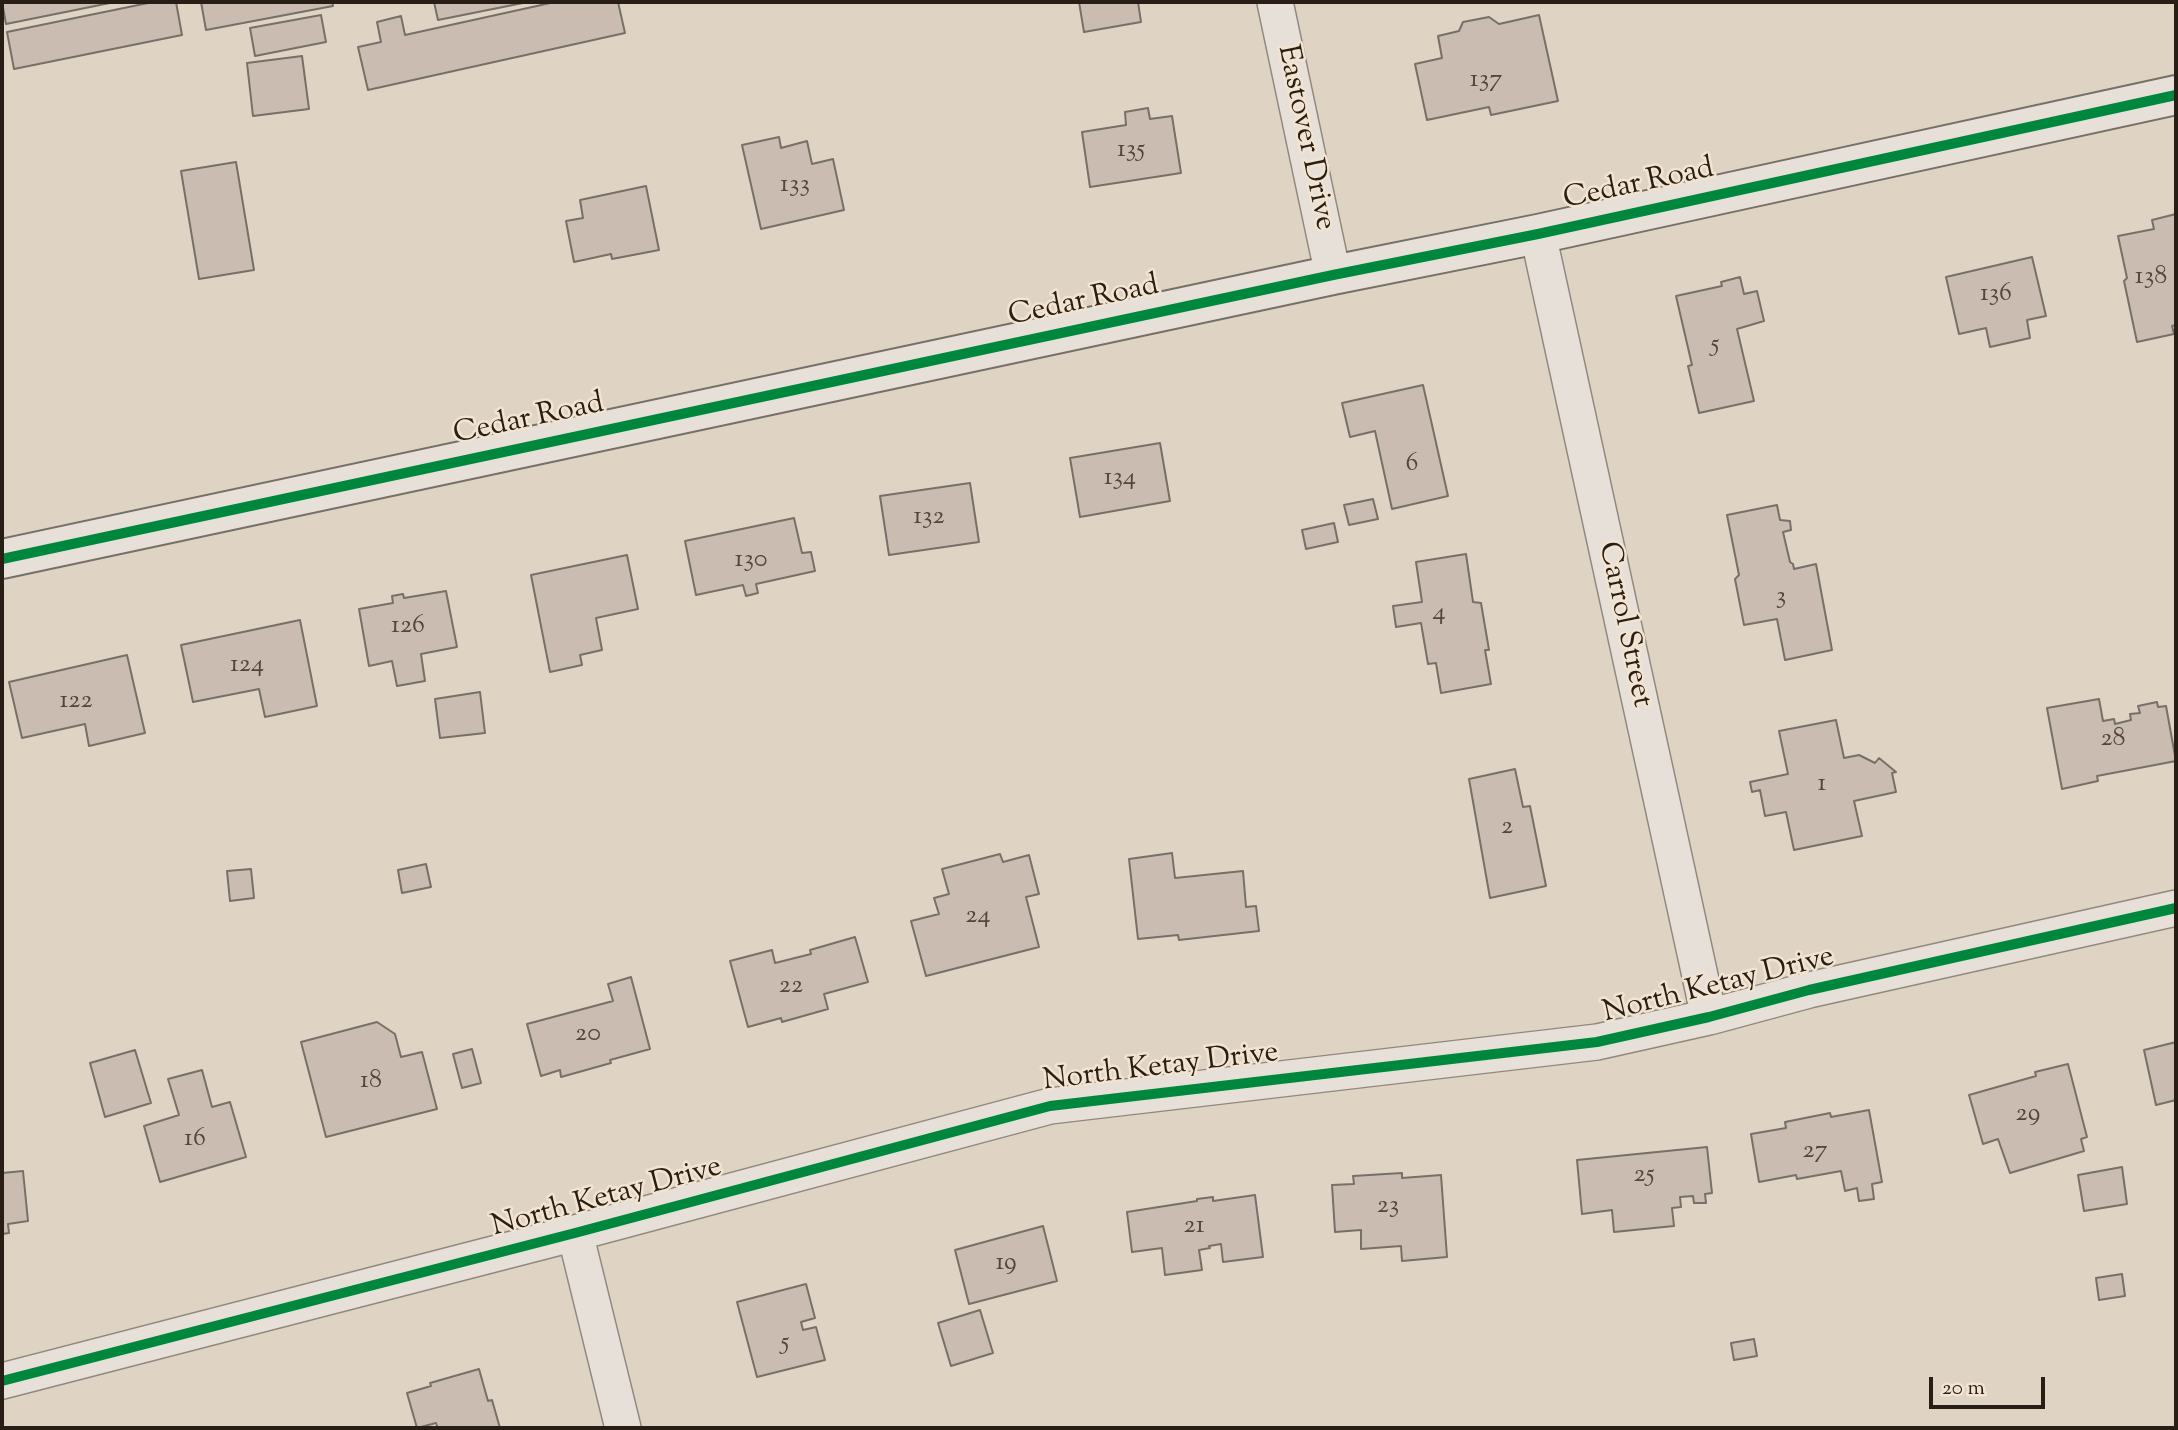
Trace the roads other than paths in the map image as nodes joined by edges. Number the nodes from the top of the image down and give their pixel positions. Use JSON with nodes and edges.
{"nodes":[{"id":1,"x":1275,"y":2,"type":"edge"},
{"id":2,"x":2176,"y":95,"type":"edge"},
{"id":3,"x":1538,"y":234,"type":"junction"},
{"id":4,"x":1333,"y":275,"type":"junction"},
{"id":5,"x":2,"y":559,"type":"edge"},
{"id":6,"x":2176,"y":908,"type":"edge"},
{"id":7,"x":1709,"y":1017,"type":"junction"},
{"id":8,"x":575,"y":1233,"type":"junction"},
{"id":9,"x":2,"y":1381,"type":"edge"},
{"id":10,"x":623,"y":1428,"type":"edge"}],
"edges":[{"from":1,"to":4,"type":"street","name":"Eastover Drive"},
{"from":2,"to":3,"type":"street","name":"Cedar Road"},
{"from":3,"to":4,"type":"street","name":"Cedar Road"},
{"from":3,"to":7,"type":"street","name":"Carrol Street"},
{"from":4,"to":5,"type":"street","name":"Cedar Road"},
{"from":6,"to":7,"type":"street","name":"North Ketay Drive"},
{"from":7,"to":8,"type":"street","name":"North Ketay Drive"},
{"from":8,"to":9,"type":"street","name":"North Ketay Drive"},
{"from":8,"to":10,"type":"street"}]}
